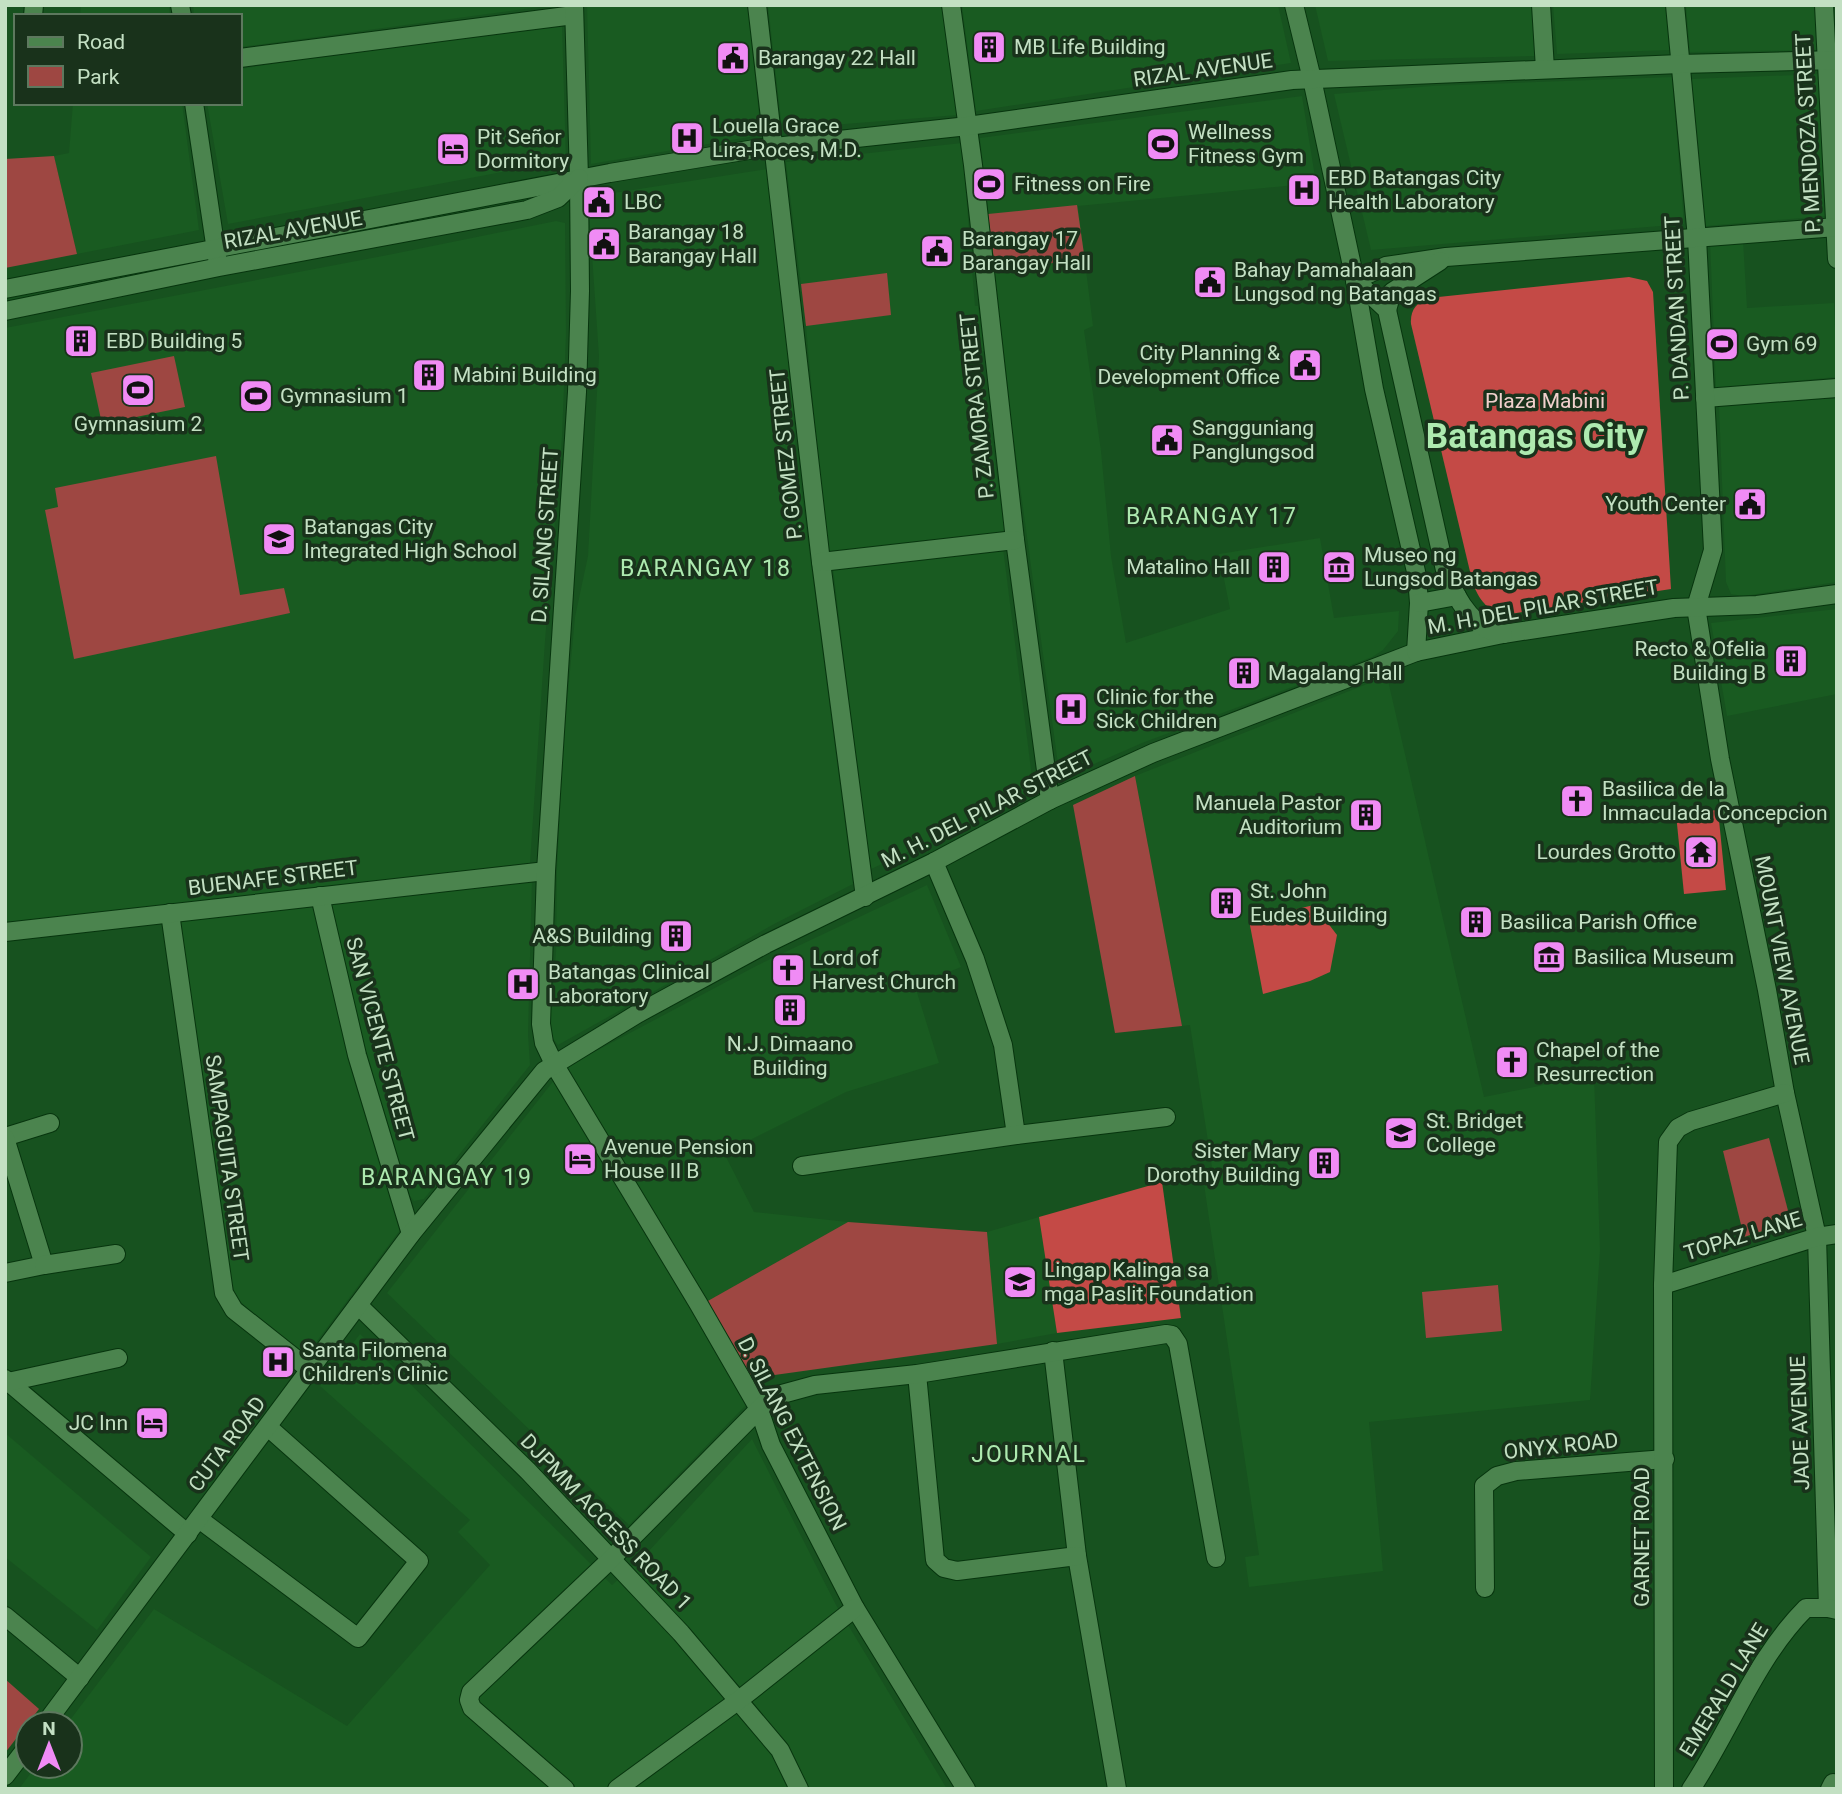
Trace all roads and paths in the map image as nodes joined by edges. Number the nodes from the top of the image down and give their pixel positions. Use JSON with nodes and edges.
{"nodes":[{"id":1,"x":757,"y":5,"type":"edge"},
{"id":2,"x":951,"y":5,"type":"edge"},
{"id":3,"x":1294,"y":5,"type":"edge"},
{"id":4,"x":1541,"y":5,"type":"edge"},
{"id":5,"x":1675,"y":5,"type":"edge"},
{"id":6,"x":1824,"y":5,"type":"edge"},
{"id":7,"x":574,"y":10,"type":"edge"},
{"id":8,"x":242,"y":58,"type":"edge"},
{"id":9,"x":1832,"y":60,"type":"edge"},
{"id":10,"x":1680,"y":64,"type":"junction"},
{"id":11,"x":1545,"y":69,"type":"junction"},
{"id":12,"x":1312,"y":79,"type":"junction"},
{"id":13,"x":194,"y":105,"type":"edge"},
{"id":14,"x":968,"y":126,"type":"junction"},
{"id":15,"x":775,"y":147,"type":"junction"},
{"id":16,"x":579,"y":178,"type":"junction"},
{"id":17,"x":1836,"y":227,"type":"edge"},
{"id":18,"x":1697,"y":238,"type":"junction"},
{"id":19,"x":216,"y":247,"type":"junction"},
{"id":20,"x":1446,"y":257,"type":"junction"},
{"id":21,"x":1837,"y":259,"type":"edge"},
{"id":22,"x":219,"y":267,"type":"junction"},
{"id":23,"x":1355,"y":281,"type":"junction"},
{"id":24,"x":5,"y":289,"type":"edge"},
{"id":25,"x":1387,"y":310,"type":"junction"},
{"id":26,"x":5,"y":311,"type":"edge"},
{"id":27,"x":1837,"y":388,"type":"edge"},
{"id":28,"x":1704,"y":398,"type":"junction"},
{"id":29,"x":1015,"y":540,"type":"junction"},
{"id":30,"x":821,"y":562,"type":"junction"},
{"id":31,"x":1837,"y":594,"type":"edge"},
{"id":32,"x":1457,"y":596,"type":"junction"},
{"id":33,"x":1419,"y":603,"type":"junction"},
{"id":34,"x":1696,"y":607,"type":"junction"},
{"id":35,"x":1503,"y":634,"type":"junction"},
{"id":36,"x":1416,"y":652,"type":"junction"},
{"id":37,"x":1050,"y":800,"type":"junction"},
{"id":38,"x":934,"y":862,"type":"junction"},
{"id":39,"x":546,"y":871,"type":"junction"},
{"id":40,"x":320,"y":896,"type":"junction"},
{"id":41,"x":865,"y":897,"type":"junction"},
{"id":42,"x":170,"y":913,"type":"junction"},
{"id":43,"x":5,"y":932,"type":"edge"},
{"id":44,"x":554,"y":1065,"type":"junction"},
{"id":45,"x":1785,"y":1093,"type":"junction"},
{"id":46,"x":1167,"y":1117,"type":"dead end"},
{"id":47,"x":51,"y":1123,"type":"dead end"},
{"id":48,"x":1016,"y":1135,"type":"junction"},
{"id":49,"x":5,"y":1137,"type":"edge"},
{"id":50,"x":802,"y":1166,"type":"dead end"},
{"id":51,"x":411,"y":1234,"type":"junction"},
{"id":52,"x":1837,"y":1234,"type":"edge"},
{"id":53,"x":1817,"y":1237,"type":"junction"},
{"id":54,"x":116,"y":1254,"type":"dead end"},
{"id":55,"x":44,"y":1265,"type":"junction"},
{"id":56,"x":5,"y":1273,"type":"edge"},
{"id":57,"x":1663,"y":1285,"type":"junction"},
{"id":58,"x":358,"y":1305,"type":"junction"},
{"id":59,"x":1053,"y":1352,"type":"junction"},
{"id":60,"x":118,"y":1358,"type":"dead end"},
{"id":61,"x":310,"y":1370,"type":"junction"},
{"id":62,"x":917,"y":1374,"type":"junction"},
{"id":63,"x":7,"y":1381,"type":"edge"},
{"id":64,"x":759,"y":1409,"type":"junction"},
{"id":65,"x":268,"y":1427,"type":"junction"},
{"id":66,"x":1665,"y":1459,"type":"junction"},
{"id":67,"x":199,"y":1519,"type":"junction"},
{"id":68,"x":188,"y":1534,"type":"junction"},
{"id":69,"x":1077,"y":1556,"type":"junction"},
{"id":70,"x":1216,"y":1558,"type":"dead end"},
{"id":71,"x":610,"y":1560,"type":"junction"},
{"id":72,"x":1485,"y":1588,"type":"dead end"},
{"id":73,"x":855,"y":1608,"type":"junction"},
{"id":74,"x":1833,"y":1609,"type":"edge"},
{"id":75,"x":5,"y":1616,"type":"edge"},
{"id":76,"x":80,"y":1678,"type":"junction"},
{"id":77,"x":739,"y":1700,"type":"junction"},
{"id":78,"x":56,"y":1710,"type":"edge"},
{"id":79,"x":565,"y":1789,"type":"edge"},
{"id":80,"x":617,"y":1789,"type":"edge"},
{"id":81,"x":799,"y":1789,"type":"edge"},
{"id":82,"x":965,"y":1789,"type":"edge"},
{"id":83,"x":1117,"y":1789,"type":"edge"},
{"id":84,"x":1664,"y":1789,"type":"edge"},
{"id":85,"x":1691,"y":1789,"type":"edge"}],
"edges":[{"from":1,"to":15,"type":"street","name":"P. GOMEZ STREET"},
{"from":2,"to":14,"type":"street","name":"P. ZAMORA STREET"},
{"from":3,"to":12,"type":"street"},
{"from":4,"to":11,"type":"street"},
{"from":5,"to":10,"type":"street","name":"P. DANDAN STREET"},
{"from":6,"to":9,"type":"street","name":"P. MENDOZA STREET"},
{"from":7,"to":8,"type":"street"},
{"from":7,"to":16,"type":"street","name":"D. SILANG STREET"},
{"from":9,"to":10,"type":"street","name":"RIZAL AVENUE"},
{"from":9,"to":17,"type":"street","name":"P. MENDOZA STREET"},
{"from":10,"to":11,"type":"street","name":"RIZAL AVENUE"},
{"from":10,"to":18,"type":"street","name":"P. DANDAN STREET"},
{"from":11,"to":12,"type":"street","name":"RIZAL AVENUE"},
{"from":12,"to":14,"type":"street","name":"RIZAL AVENUE"},
{"from":12,"to":23,"type":"street"},
{"from":13,"to":19,"type":"street"},
{"from":14,"to":15,"type":"street","name":"RIZAL AVENUE"},
{"from":14,"to":29,"type":"street","name":"P. ZAMORA STREET"},
{"from":15,"to":16,"type":"street","name":"RIZAL AVENUE"},
{"from":15,"to":30,"type":"street","name":"P. GOMEZ STREET"},
{"from":16,"to":19,"type":"street","name":"RIZAL AVENUE"},
{"from":16,"to":22,"type":"street","name":"RIZAL AVENUE"},
{"from":16,"to":39,"type":"street","name":"D. SILANG STREET"},
{"from":17,"to":18,"type":"street"},
{"from":17,"to":21,"type":"street","name":"P. MENDOZA STREET"},
{"from":18,"to":20,"type":"street"},
{"from":18,"to":28,"type":"street","name":"P. DANDAN STREET"},
{"from":19,"to":22,"type":"street"},
{"from":19,"to":24,"type":"street","name":"RIZAL AVENUE"},
{"from":20,"to":23,"type":"street"},
{"from":20,"to":25,"type":"street"},
{"from":22,"to":26,"type":"street","name":"RIZAL AVENUE"},
{"from":23,"to":25,"type":"street"},
{"from":23,"to":33,"type":"street"},
{"from":25,"to":32,"type":"street"},
{"from":27,"to":28,"type":"street"},
{"from":28,"to":34,"type":"street","name":"P. DANDAN STREET"},
{"from":29,"to":30,"type":"street"},
{"from":29,"to":37,"type":"street","name":"P. ZAMORA STREET"},
{"from":30,"to":41,"type":"street","name":"P. GOMEZ STREET"},
{"from":31,"to":34,"type":"street","name":"M. H. DEL PILAR STREET"},
{"from":32,"to":33,"type":"street"},
{"from":32,"to":35,"type":"street"},
{"from":33,"to":36,"type":"street"},
{"from":34,"to":35,"type":"street","name":"M. H. DEL PILAR STREET"},
{"from":34,"to":45,"type":"street","name":"MOUNT VIEW AVENUE"},
{"from":35,"to":36,"type":"street","name":"M. H. DEL PILAR STREET"},
{"from":36,"to":37,"type":"street","name":"M. H. DEL PILAR STREET"},
{"from":37,"to":38,"type":"street","name":"M. H. DEL PILAR STREET"},
{"from":38,"to":41,"type":"street","name":"M. H. DEL PILAR STREET"},
{"from":38,"to":48,"type":"street"},
{"from":39,"to":40,"type":"street","name":"BUENAFE STREET"},
{"from":39,"to":44,"type":"street","name":"D. SILANG STREET"},
{"from":40,"to":42,"type":"street","name":"BUENAFE STREET"},
{"from":40,"to":51,"type":"street","name":"SAN VICENTE STREET"},
{"from":41,"to":44,"type":"street","name":"M. H. DEL PILAR STREET"},
{"from":42,"to":43,"type":"street","name":"BUENAFE STREET"},
{"from":42,"to":61,"type":"street","name":"SAMPAGUITA STREET"},
{"from":44,"to":51,"type":"street","name":"CUTA ROAD"},
{"from":44,"to":64,"type":"street","name":"D. SILANG EXTENSION"},
{"from":45,"to":53,"type":"street","name":"MOUNT VIEW AVENUE"},
{"from":45,"to":57,"type":"street","name":"GARNET ROAD"},
{"from":46,"to":48,"type":"street"},
{"from":47,"to":49,"type":"street"},
{"from":48,"to":50,"type":"street"},
{"from":49,"to":55,"type":"street"},
{"from":51,"to":58,"type":"street","name":"CUTA ROAD"},
{"from":52,"to":53,"type":"street","name":"TOPAZ LANE"},
{"from":53,"to":57,"type":"street","name":"TOPAZ LANE"},
{"from":53,"to":74,"type":"street","name":"JADE AVENUE"},
{"from":54,"to":55,"type":"street"},
{"from":55,"to":56,"type":"street"},
{"from":57,"to":66,"type":"street","name":"GARNET ROAD"},
{"from":58,"to":61,"type":"street","name":"CUTA ROAD"},
{"from":58,"to":71,"type":"street","name":"DJPMM ACCESS ROAD 1"},
{"from":59,"to":62,"type":"street"},
{"from":59,"to":69,"type":"street"},
{"from":59,"to":70,"type":"street"},
{"from":60,"to":63,"type":"street"},
{"from":61,"to":65,"type":"street","name":"CUTA ROAD"},
{"from":62,"to":64,"type":"street"},
{"from":62,"to":69,"type":"street"},
{"from":63,"to":68,"type":"street"},
{"from":64,"to":71,"type":"street"},
{"from":64,"to":73,"type":"street","name":"D. SILANG EXTENSION"},
{"from":65,"to":67,"type":"street","name":"CUTA ROAD"},
{"from":65,"to":67,"type":"street"},
{"from":66,"to":72,"type":"street","name":"ONYX ROAD"},
{"from":66,"to":84,"type":"street","name":"GARNET ROAD"},
{"from":67,"to":68,"type":"street","name":"CUTA ROAD"},
{"from":68,"to":76,"type":"street","name":"CUTA ROAD"},
{"from":69,"to":83,"type":"street"},
{"from":71,"to":77,"type":"street","name":"DJPMM ACCESS ROAD 1"},
{"from":71,"to":79,"type":"street"},
{"from":73,"to":77,"type":"street"},
{"from":73,"to":82,"type":"street","name":"D. SILANG EXTENSION"},
{"from":74,"to":85,"type":"street","name":"EMERALD LANE"},
{"from":75,"to":76,"type":"street"},
{"from":76,"to":78,"type":"street","name":"CUTA ROAD"},
{"from":77,"to":80,"type":"street"},
{"from":77,"to":81,"type":"street","name":"DJPMM ACCESS ROAD 1"}]}
